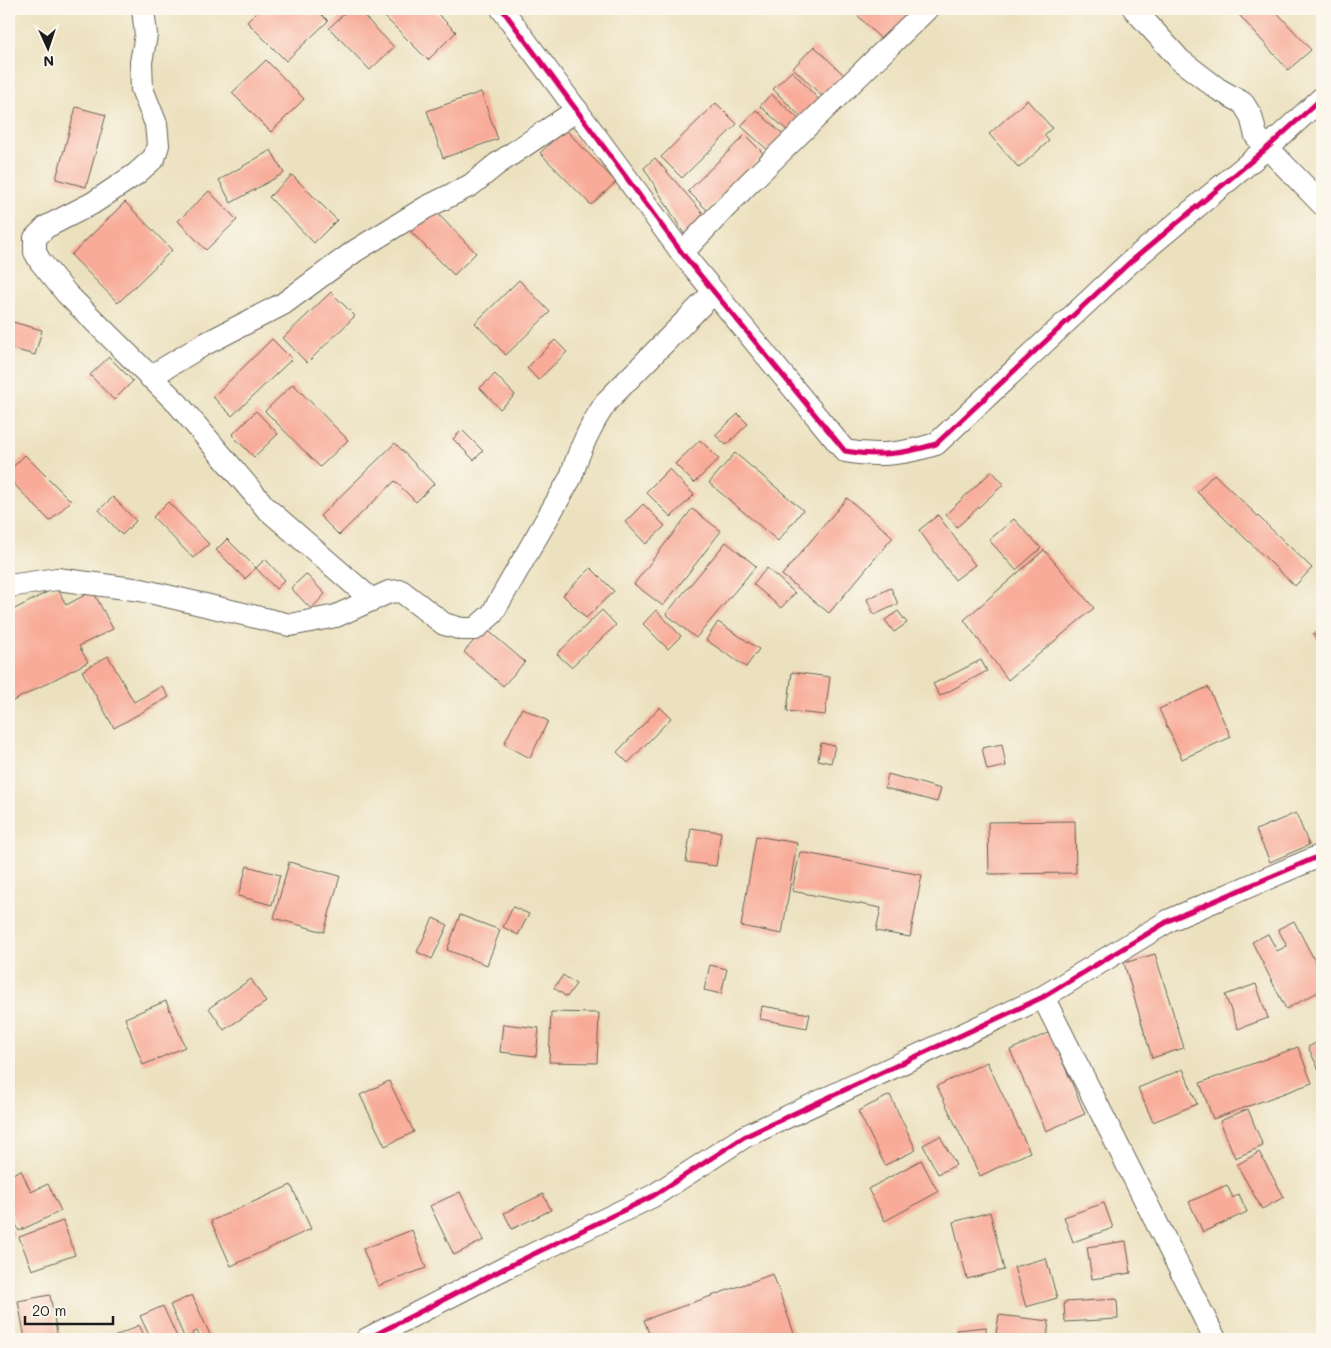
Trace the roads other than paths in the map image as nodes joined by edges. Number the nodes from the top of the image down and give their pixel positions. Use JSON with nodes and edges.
{"nodes":[{"id":1,"x":144,"y":9,"type":"edge"},
{"id":2,"x":502,"y":9,"type":"edge"},
{"id":3,"x":926,"y":9,"type":"edge"},
{"id":4,"x":1134,"y":9,"type":"edge"},
{"id":5,"x":1322,"y":98,"type":"edge"},
{"id":6,"x":577,"y":110,"type":"junction"},
{"id":7,"x":1268,"y":148,"type":"junction"},
{"id":8,"x":1322,"y":204,"type":"edge"},
{"id":9,"x":682,"y":253,"type":"junction"},
{"id":10,"x":713,"y":293,"type":"junction"},
{"id":11,"x":150,"y":377,"type":"junction"},
{"id":12,"x":9,"y":586,"type":"edge"},
{"id":13,"x":372,"y":600,"type":"junction"},
{"id":14,"x":1317,"y":863,"type":"edge"},
{"id":15,"x":1043,"y":997,"type":"junction"},
{"id":16,"x":367,"y":1339,"type":"edge"},
{"id":17,"x":1215,"y":1339,"type":"edge"}],
"edges":[{"from":1,"to":11,"type":"street"},
{"from":2,"to":6,"type":"street"},
{"from":3,"to":9,"type":"street"},
{"from":4,"to":7,"type":"street"},
{"from":5,"to":7,"type":"street"},
{"from":6,"to":9,"type":"street"},
{"from":6,"to":11,"type":"street"},
{"from":7,"to":8,"type":"street"},
{"from":7,"to":10,"type":"street"},
{"from":9,"to":10,"type":"street"},
{"from":10,"to":13,"type":"street"},
{"from":11,"to":13,"type":"street"},
{"from":12,"to":13,"type":"street"},
{"from":14,"to":15,"type":"street"},
{"from":15,"to":16,"type":"street"},
{"from":15,"to":17,"type":"street"}]}
